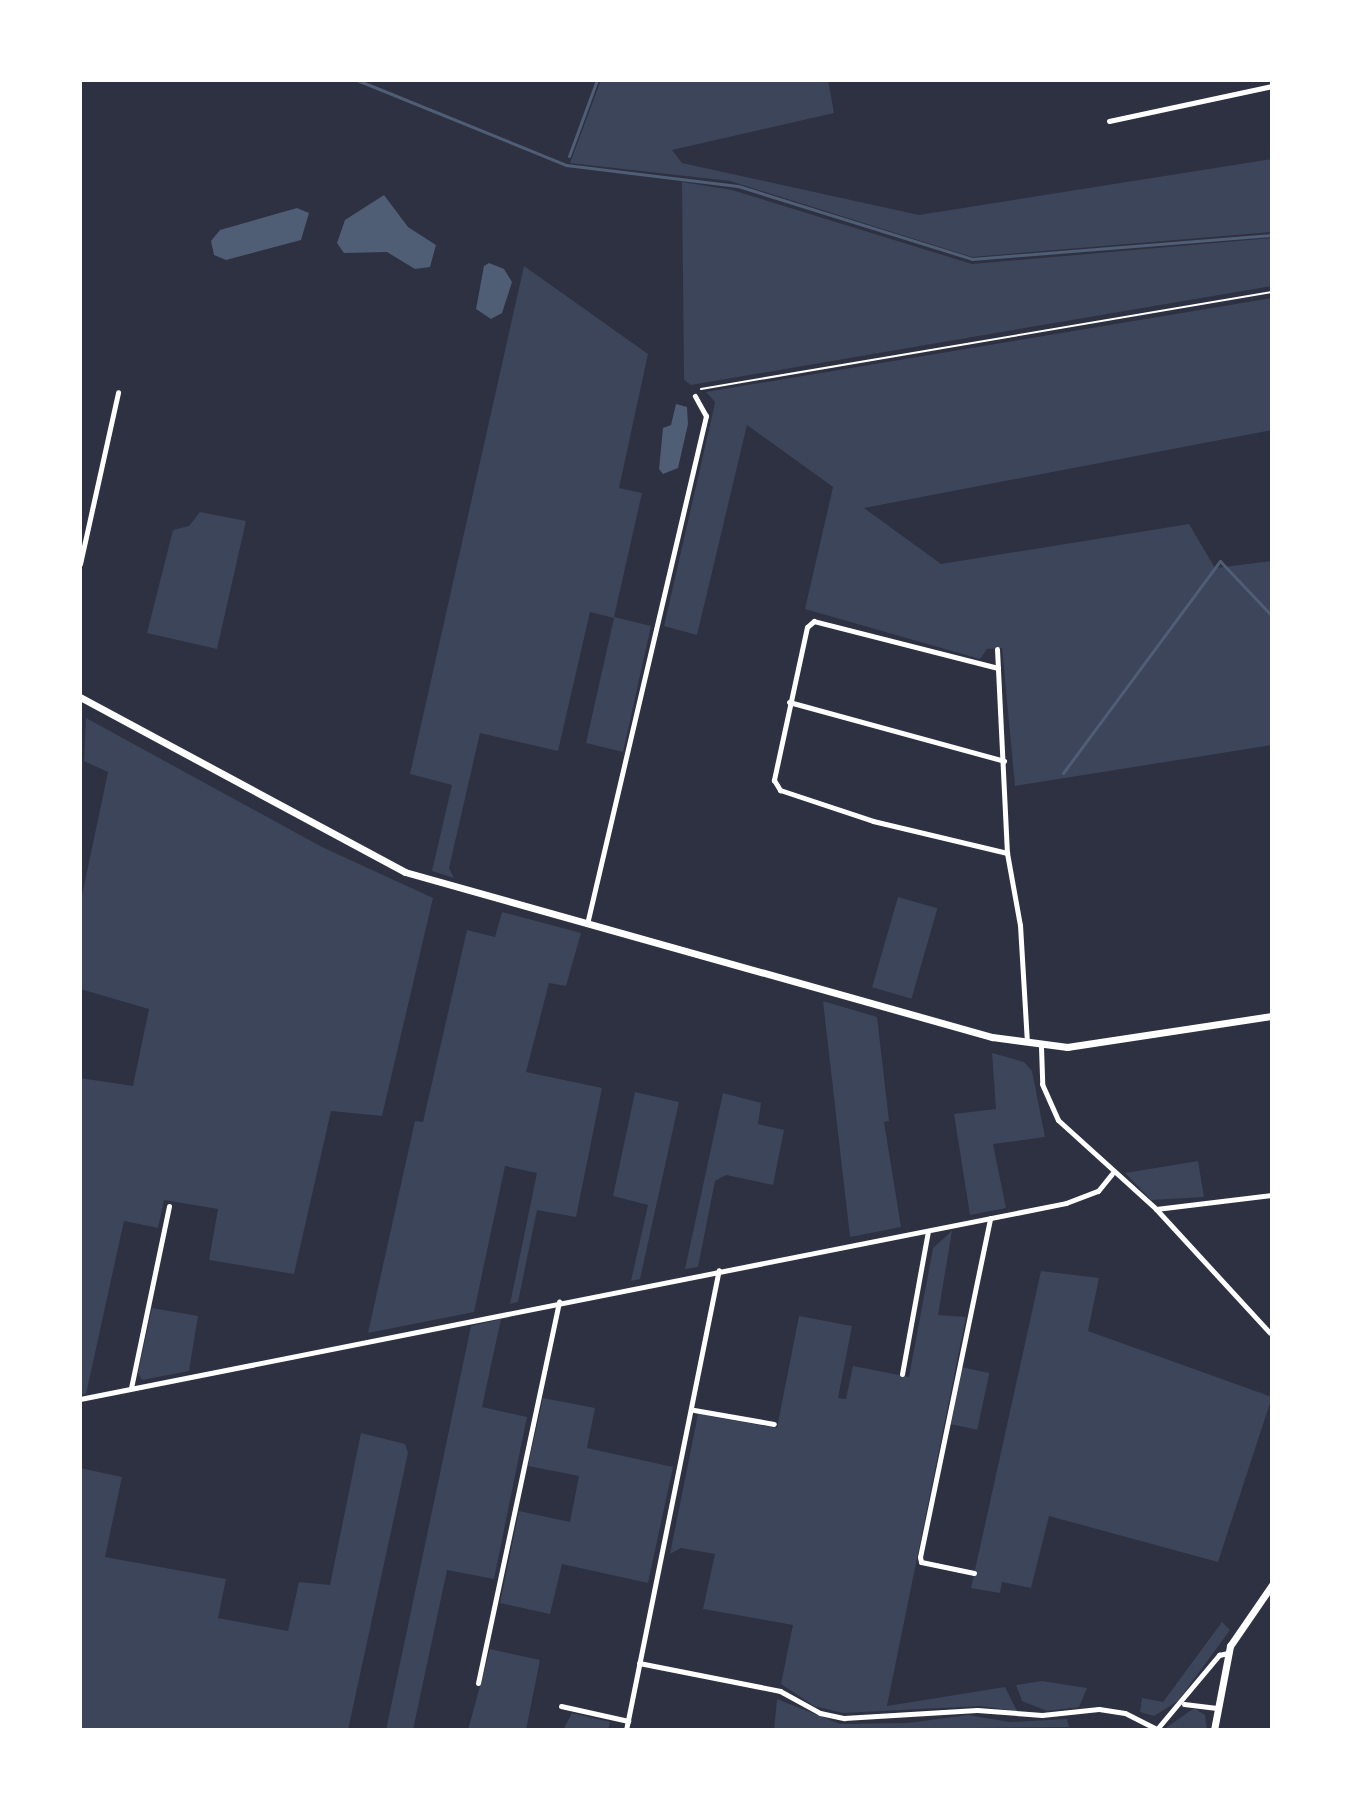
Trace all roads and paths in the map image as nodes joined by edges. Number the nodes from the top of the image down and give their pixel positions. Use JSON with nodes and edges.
{"nodes":[{"id":1,"x":1272,"y":86,"type":"edge"},
{"id":2,"x":1109,"y":121,"type":"dead end"},
{"id":3,"x":1272,"y":292,"type":"edge"},
{"id":4,"x":118,"y":392,"type":"dead end"},
{"id":5,"x":695,"y":396,"type":"joint"},
{"id":6,"x":80,"y":564,"type":"edge"},
{"id":7,"x":997,"y":649,"type":"dead end"},
{"id":8,"x":998,"y":668,"type":"junction"},
{"id":9,"x":80,"y":697,"type":"edge"},
{"id":10,"x":789,"y":702,"type":"junction"},
{"id":11,"x":1004,"y":761,"type":"junction"},
{"id":12,"x":1007,"y":853,"type":"junction"},
{"id":13,"x":587,"y":925,"type":"junction"},
{"id":14,"x":1272,"y":1016,"type":"edge"},
{"id":15,"x":1027,"y":1044,"type":"junction"},
{"id":16,"x":1041,"y":1047,"type":"junction"},
{"id":17,"x":1112,"y":1174,"type":"junction"},
{"id":18,"x":1272,"y":1195,"type":"edge"},
{"id":19,"x":169,"y":1206,"type":"dead end"},
{"id":20,"x":1156,"y":1209,"type":"junction"},
{"id":21,"x":990,"y":1218,"type":"junction"},
{"id":22,"x":928,"y":1231,"type":"junction"},
{"id":23,"x":719,"y":1270,"type":"junction"},
{"id":24,"x":559,"y":1302,"type":"junction"},
{"id":25,"x":1270,"y":1333,"type":"dead end"},
{"id":26,"x":902,"y":1374,"type":"dead end"},
{"id":27,"x":131,"y":1388,"type":"junction"},
{"id":28,"x":80,"y":1399,"type":"edge"},
{"id":29,"x":694,"y":1410,"type":"junction"},
{"id":30,"x":774,"y":1424,"type":"dead end"},
{"id":31,"x":974,"y":1573,"type":"dead end"},
{"id":32,"x":1272,"y":1585,"type":"edge"},
{"id":33,"x":1228,"y":1653,"type":"junction"},
{"id":34,"x":639,"y":1663,"type":"junction"},
{"id":35,"x":478,"y":1683,"type":"dead end"},
{"id":36,"x":1183,"y":1704,"type":"junction"},
{"id":37,"x":561,"y":1706,"type":"dead end"},
{"id":38,"x":1217,"y":1708,"type":"junction"},
{"id":39,"x":628,"y":1721,"type":"junction"},
{"id":40,"x":626,"y":1730,"type":"edge"},
{"id":41,"x":1157,"y":1730,"type":"edge"},
{"id":42,"x":1214,"y":1730,"type":"edge"}],
"edges":[{"from":1,"to":2,"type":"street"},
{"from":3,"to":5,"type":"path"},
{"from":4,"to":6,"type":"street"},
{"from":5,"to":13,"type":"street"},
{"from":7,"to":8,"type":"street"},
{"from":8,"to":10,"type":"street"},
{"from":8,"to":11,"type":"street"},
{"from":9,"to":13,"type":"street"},
{"from":10,"to":11,"type":"street"},
{"from":10,"to":12,"type":"street"},
{"from":11,"to":12,"type":"street"},
{"from":12,"to":15,"type":"street"},
{"from":13,"to":15,"type":"street"},
{"from":14,"to":16,"type":"street"},
{"from":15,"to":16,"type":"street"},
{"from":16,"to":17,"type":"street"},
{"from":17,"to":20,"type":"street"},
{"from":17,"to":21,"type":"street"},
{"from":18,"to":20,"type":"street"},
{"from":19,"to":27,"type":"street"},
{"from":20,"to":25,"type":"street"},
{"from":21,"to":22,"type":"street"},
{"from":21,"to":31,"type":"street"},
{"from":22,"to":23,"type":"street"},
{"from":22,"to":26,"type":"street"},
{"from":23,"to":24,"type":"street"},
{"from":23,"to":29,"type":"street"},
{"from":24,"to":27,"type":"street"},
{"from":24,"to":35,"type":"street"},
{"from":27,"to":28,"type":"street"},
{"from":29,"to":30,"type":"street"},
{"from":29,"to":34,"type":"street"},
{"from":32,"to":33,"type":"street"},
{"from":33,"to":36,"type":"street"},
{"from":33,"to":38,"type":"street"},
{"from":34,"to":39,"type":"street"},
{"from":34,"to":41,"type":"street"},
{"from":36,"to":38,"type":"street"},
{"from":36,"to":41,"type":"street"},
{"from":37,"to":39,"type":"street"},
{"from":38,"to":42,"type":"street"},
{"from":39,"to":40,"type":"street"}]}
